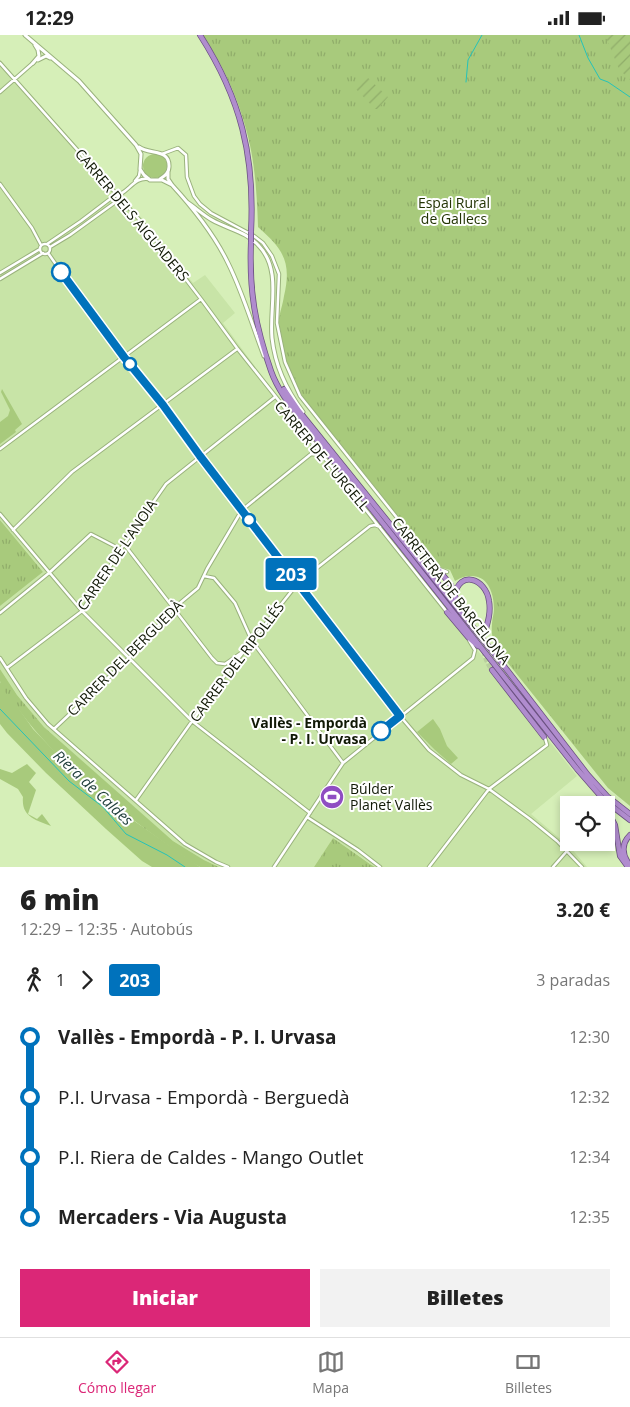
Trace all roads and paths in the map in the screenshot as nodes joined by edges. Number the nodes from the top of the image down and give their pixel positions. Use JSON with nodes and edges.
{"nodes":[{"id":1,"x":25,"y":35,"type":"edge"},
{"id":2,"x":200,"y":35,"type":"edge"},
{"id":3,"x":32,"y":41,"type":"junction"},
{"id":4,"x":54,"y":59,"type":"junction"},
{"id":5,"x":0,"y":63,"type":"edge"},
{"id":6,"x":33,"y":63,"type":"junction"},
{"id":7,"x":14,"y":79,"type":"junction"},
{"id":8,"x":0,"y":92,"type":"edge"},
{"id":9,"x":136,"y":145,"type":"junction"},
{"id":10,"x":171,"y":151,"type":"junction"},
{"id":11,"x":152,"y":152,"type":"junction"},
{"id":12,"x":162,"y":154,"type":"junction"},
{"id":13,"x":141,"y":160,"type":"junction"},
{"id":14,"x":168,"y":161,"type":"junction"},
{"id":15,"x":140,"y":169,"type":"junction"},
{"id":16,"x":168,"y":172,"type":"junction"},
{"id":17,"x":150,"y":179,"type":"junction"},
{"id":18,"x":160,"y":179,"type":"junction"},
{"id":19,"x":134,"y":182,"type":"junction"},
{"id":20,"x":0,"y":184,"type":"edge"},
{"id":21,"x":172,"y":185,"type":"junction"},
{"id":22,"x":118,"y":196,"type":"junction"},
{"id":23,"x":187,"y":202,"type":"junction"},
{"id":24,"x":47,"y":244,"type":"junction"},
{"id":25,"x":42,"y":245,"type":"junction"},
{"id":26,"x":50,"y":247,"type":"junction"},
{"id":27,"x":40,"y":249,"type":"junction"},
{"id":28,"x":43,"y":253,"type":"junction"},
{"id":29,"x":48,"y":253,"type":"junction"},
{"id":30,"x":0,"y":273,"type":"edge"},
{"id":31,"x":0,"y":279,"type":"edge"},
{"id":32,"x":201,"y":299,"type":"junction"},
{"id":33,"x":237,"y":349,"type":"junction"},
{"id":34,"x":124,"y":357,"type":"junction"},
{"id":35,"x":269,"y":364,"type":"junction"},
{"id":36,"x":271,"y":370,"type":"junction"},
{"id":37,"x":275,"y":397,"type":"junction"},
{"id":38,"x":163,"y":405,"type":"junction"},
{"id":39,"x":314,"y":427,"type":"junction"},
{"id":40,"x":313,"y":443,"type":"junction"},
{"id":41,"x":0,"y":449,"type":"edge"},
{"id":42,"x":311,"y":454,"type":"junction"},
{"id":43,"x":323,"y":455,"type":"junction"},
{"id":44,"x":200,"y":456,"type":"junction"},
{"id":45,"x":242,"y":510,"type":"junction"},
{"id":46,"x":0,"y":514,"type":"edge"},
{"id":47,"x":380,"y":527,"type":"junction"},
{"id":48,"x":13,"y":530,"type":"junction"},
{"id":49,"x":124,"y":544,"type":"junction"},
{"id":50,"x":120,"y":549,"type":"junction"},
{"id":51,"x":437,"y":568,"type":"junction"},
{"id":52,"x":447,"y":572,"type":"dead end"},
{"id":53,"x":49,"y":573,"type":"junction"},
{"id":54,"x":204,"y":576,"type":"junction"},
{"id":55,"x":298,"y":583,"type":"junction"},
{"id":56,"x":455,"y":595,"type":"junction"},
{"id":57,"x":174,"y":608,"type":"junction"},
{"id":58,"x":82,"y":611,"type":"junction"},
{"id":59,"x":447,"y":612,"type":"junction"},
{"id":60,"x":0,"y":613,"type":"edge"},
{"id":61,"x":465,"y":618,"type":"junction"},
{"id":62,"x":485,"y":632,"type":"tunnel mouth"},
{"id":63,"x":252,"y":641,"type":"junction"},
{"id":64,"x":244,"y":651,"type":"junction"},
{"id":65,"x":488,"y":656,"type":"junction"},
{"id":66,"x":0,"y":658,"type":"edge"},
{"id":67,"x":128,"y":658,"type":"junction"},
{"id":68,"x":7,"y":668,"type":"junction"},
{"id":69,"x":492,"y":670,"type":"tunnel mouth"},
{"id":70,"x":400,"y":716,"type":"junction"},
{"id":71,"x":192,"y":721,"type":"junction"},
{"id":72,"x":54,"y":729,"type":"junction"},
{"id":73,"x":544,"y":737,"type":"joint"},
{"id":74,"x":343,"y":763,"type":"junction"},
{"id":75,"x":577,"y":769,"type":"junction"},
{"id":76,"x":489,"y":789,"type":"junction"},
{"id":77,"x":597,"y":796,"type":"edge"},
{"id":78,"x":136,"y":800,"type":"junction"},
{"id":79,"x":310,"y":813,"type":"junction"},
{"id":80,"x":630,"y":813,"type":"edge"},
{"id":81,"x":307,"y":817,"type":"junction"},
{"id":82,"x":630,"y":820,"type":"edge"},
{"id":83,"x":615,"y":825,"type":"edge"},
{"id":84,"x":630,"y":835,"type":"edge"},
{"id":85,"x":560,"y":844,"type":"edge"},
{"id":86,"x":567,"y":851,"type":"joint"},
{"id":87,"x":629,"y":866,"type":"edge"},
{"id":88,"x":228,"y":867,"type":"edge"},
{"id":89,"x":274,"y":867,"type":"edge"},
{"id":90,"x":380,"y":867,"type":"edge"},
{"id":91,"x":429,"y":867,"type":"edge"},
{"id":92,"x":553,"y":867,"type":"edge"},
{"id":93,"x":582,"y":867,"type":"edge"}],
"edges":[{"from":1,"to":3,"type":"street"},
{"from":2,"to":35,"type":"highway","name":"CARRETERA DE BARCELONA","bridge":true},
{"from":3,"to":4,"type":"street"},
{"from":3,"to":6,"type":"street"},
{"from":4,"to":6,"type":"street"},
{"from":4,"to":9,"type":"street"},
{"from":5,"to":7,"type":"street","name":"CARRER DELS AIGUADERS"},
{"from":6,"to":7,"type":"street"},
{"from":7,"to":8,"type":"street"},
{"from":7,"to":22,"type":"street","name":"CARRER DELS AIGUADERS"},
{"from":9,"to":11,"type":"street"},
{"from":9,"to":13,"type":"street"},
{"from":10,"to":12,"type":"street"},
{"from":10,"to":14,"type":"street"},
{"from":10,"to":51,"type":"street"},
{"from":11,"to":12,"type":"street"},
{"from":11,"to":13,"type":"street"},
{"from":12,"to":14,"type":"street"},
{"from":13,"to":15,"type":"street"},
{"from":14,"to":16,"type":"street"},
{"from":15,"to":17,"type":"street"},
{"from":15,"to":19,"type":"street"},
{"from":16,"to":18,"type":"street"},
{"from":16,"to":21,"type":"street"},
{"from":17,"to":18,"type":"street"},
{"from":17,"to":19,"type":"street"},
{"from":18,"to":21,"type":"street"},
{"from":19,"to":22,"type":"street"},
{"from":20,"to":25,"type":"street"},
{"from":21,"to":23,"type":"street"},
{"from":22,"to":24,"type":"street"},
{"from":22,"to":26,"type":"street"},
{"from":22,"to":32,"type":"street","name":"CARRER DELS AIGUADERS"},
{"from":23,"to":36,"type":"street"},
{"from":23,"to":39,"type":"street"},
{"from":24,"to":25,"type":"street"},
{"from":24,"to":26,"type":"street"},
{"from":25,"to":27,"type":"street"},
{"from":26,"to":29,"type":"street"},
{"from":27,"to":28,"type":"street"},
{"from":27,"to":30,"type":"street"},
{"from":28,"to":29,"type":"street"},
{"from":28,"to":31,"type":"street"},
{"from":29,"to":34,"type":"street"},
{"from":32,"to":33,"type":"street","name":"CARRER DELS AIGUADERS"},
{"from":32,"to":34,"type":"street"},
{"from":33,"to":37,"type":"street","name":"CARRER DELS AIGUADERS"},
{"from":33,"to":38,"type":"street"},
{"from":34,"to":38,"type":"street"},
{"from":34,"to":41,"type":"street"},
{"from":35,"to":36,"type":"highway","name":"CARRETERA DE BARCELONA"},
{"from":35,"to":39,"type":"highway","name":"CARRETERA DE BARCELONA"},
{"from":36,"to":65,"type":"highway","name":"CARRETERA DE BARCELONA"},
{"from":37,"to":40,"type":"street","name":"CARRER DE L'URGELL"},
{"from":37,"to":44,"type":"street","name":"CARRER DE L'URGELL"},
{"from":38,"to":44,"type":"street"},
{"from":38,"to":48,"type":"street"},
{"from":39,"to":61,"type":"highway","name":"CARRETERA DE BARCELONA"},
{"from":40,"to":42,"type":"street"},
{"from":40,"to":43,"type":"street","name":"CARRER DE L'URGELL"},
{"from":42,"to":43,"type":"street"},
{"from":42,"to":45,"type":"street","name":"CARRER DEL BERGUEDÀ"},
{"from":43,"to":47,"type":"street","name":"CARRER DE L'URGELL"},
{"from":44,"to":45,"type":"street"},
{"from":44,"to":49,"type":"street","name":"CARRER DE L'ANOIA"},
{"from":45,"to":54,"type":"street","name":"CARRER DEL BERGUEDÀ"},
{"from":45,"to":55,"type":"street"},
{"from":46,"to":48,"type":"street"},
{"from":47,"to":55,"type":"street","name":"CARRER DEL RIPOLLÉS"},
{"from":47,"to":59,"type":"street","name":"CARRER DE L'URGELL"},
{"from":48,"to":53,"type":"street"},
{"from":49,"to":50,"type":"street","name":"CARRER DE L'ANOIA"},
{"from":49,"to":57,"type":"street"},
{"from":50,"to":53,"type":"street"},
{"from":50,"to":58,"type":"street","name":"CARRER DE L'ANOIA"},
{"from":51,"to":52,"type":"street"},
{"from":51,"to":56,"type":"highway"},
{"from":53,"to":58,"type":"street"},
{"from":53,"to":60,"type":"street"},
{"from":54,"to":57,"type":"street","name":"CARRER DEL BERGUEDÀ"},
{"from":54,"to":63,"type":"street"},
{"from":55,"to":63,"type":"street","name":"CARRER DEL RIPOLLÉS"},
{"from":55,"to":70,"type":"street"},
{"from":56,"to":61,"type":"highway"},
{"from":56,"to":62,"type":"highway"},
{"from":57,"to":64,"type":"street"},
{"from":57,"to":67,"type":"street","name":"CARRER DEL BERGUEDÀ"},
{"from":58,"to":67,"type":"street"},
{"from":58,"to":68,"type":"street","name":"CARRER DE L'ANOIA"},
{"from":59,"to":65,"type":"highway"},
{"from":59,"to":70,"type":"street","name":"CARRER DE L'URGELL"},
{"from":61,"to":80,"type":"highway","name":"CARRETERA DE BARCELONA"},
{"from":63,"to":64,"type":"street","name":"CARRER DEL RIPOLLÉS"},
{"from":63,"to":74,"type":"street"},
{"from":64,"to":71,"type":"street","name":"CARRER DEL RIPOLLÉS"},
{"from":65,"to":75,"type":"highway","name":"CARRETERA DE BARCELONA"},
{"from":66,"to":68,"type":"street"},
{"from":67,"to":71,"type":"street"},
{"from":67,"to":72,"type":"street","name":"CARRER DEL BERGUEDÀ"},
{"from":68,"to":72,"type":"street"},
{"from":69,"to":73,"type":"highway"},
{"from":70,"to":74,"type":"street"},
{"from":70,"to":76,"type":"street"},
{"from":71,"to":78,"type":"street","name":"CARRER DEL RIPOLLÉS"},
{"from":71,"to":79,"type":"street"},
{"from":72,"to":78,"type":"street"},
{"from":73,"to":76,"type":"street"},
{"from":74,"to":79,"type":"street"},
{"from":75,"to":77,"type":"highway"},
{"from":75,"to":82,"type":"highway","name":"CARRETERA DE BARCELONA"},
{"from":76,"to":85,"type":"street"},
{"from":76,"to":91,"type":"street"},
{"from":78,"to":88,"type":"street"},
{"from":79,"to":81,"type":"street"},
{"from":81,"to":89,"type":"street"},
{"from":81,"to":90,"type":"street"},
{"from":83,"to":87,"type":"highway"},
{"from":84,"to":87,"type":"highway"},
{"from":86,"to":92,"type":"street"},
{"from":86,"to":93,"type":"street"}]}
